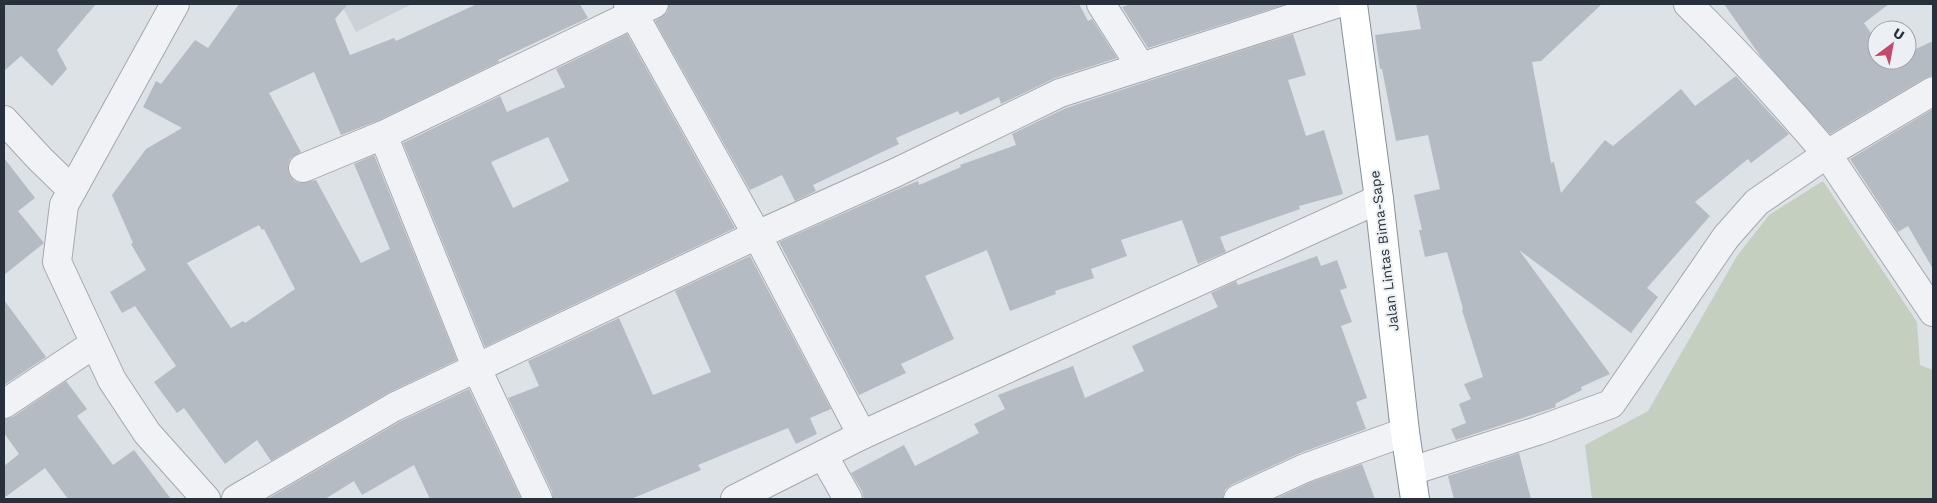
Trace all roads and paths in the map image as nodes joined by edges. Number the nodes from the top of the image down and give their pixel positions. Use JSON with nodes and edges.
{"nodes":[{"id":1,"x":175,"y":4,"type":"edge"},
{"id":2,"x":1101,"y":4,"type":"edge"},
{"id":3,"x":1336,"y":4,"type":"edge"},
{"id":4,"x":1353,"y":4,"type":"edge"},
{"id":5,"x":1688,"y":4,"type":"edge"},
{"id":6,"x":638,"y":7,"type":"edge"},
{"id":7,"x":1141,"y":67,"type":"junction"},
{"id":8,"x":1933,"y":91,"type":"edge"},
{"id":9,"x":8,"y":133,"type":"edge"},
{"id":10,"x":383,"y":135,"type":"junction"},
{"id":11,"x":1827,"y":154,"type":"junction"},
{"id":12,"x":303,"y":168,"type":"dead end"},
{"id":13,"x":72,"y":190,"type":"junction"},
{"id":14,"x":1379,"y":199,"type":"junction"},
{"id":15,"x":757,"y":235,"type":"junction"},
{"id":16,"x":1933,"y":312,"type":"edge"},
{"id":17,"x":94,"y":344,"type":"junction"},
{"id":18,"x":477,"y":369,"type":"junction"},
{"id":19,"x":4,"y":404,"type":"edge"},
{"id":20,"x":1405,"y":432,"type":"junction"},
{"id":21,"x":862,"y":435,"type":"junction"},
{"id":22,"x":823,"y":455,"type":"junction"},
{"id":23,"x":1411,"y":471,"type":"junction"},
{"id":24,"x":206,"y":499,"type":"edge"},
{"id":25,"x":236,"y":499,"type":"edge"},
{"id":26,"x":538,"y":499,"type":"edge"},
{"id":27,"x":735,"y":499,"type":"edge"},
{"id":28,"x":848,"y":499,"type":"edge"},
{"id":29,"x":1238,"y":499,"type":"edge"},
{"id":30,"x":1414,"y":499,"type":"edge"}],
"edges":[{"from":1,"to":13,"type":"street"},
{"from":2,"to":7,"type":"street"},
{"from":3,"to":7,"type":"street"},
{"from":4,"to":14,"type":"highway","name":"Jalan Lintas Bima-Sape"},
{"from":5,"to":11,"type":"street"},
{"from":6,"to":10,"type":"street"},
{"from":6,"to":15,"type":"street"},
{"from":7,"to":15,"type":"street"},
{"from":8,"to":11,"type":"street"},
{"from":9,"to":13,"type":"street"},
{"from":10,"to":12,"type":"street"},
{"from":10,"to":18,"type":"street"},
{"from":11,"to":16,"type":"street"},
{"from":11,"to":23,"type":"street"},
{"from":13,"to":17,"type":"street"},
{"from":14,"to":20,"type":"highway","name":"Jalan Lintas Bima-Sape"},
{"from":14,"to":21,"type":"street"},
{"from":15,"to":18,"type":"street"},
{"from":15,"to":21,"type":"street"},
{"from":17,"to":19,"type":"street"},
{"from":17,"to":24,"type":"street"},
{"from":18,"to":25,"type":"street"},
{"from":18,"to":26,"type":"street"},
{"from":20,"to":23,"type":"highway","name":"Jalan Lintas Bima-Sape"},
{"from":20,"to":29,"type":"street"},
{"from":21,"to":22,"type":"street"},
{"from":22,"to":27,"type":"street"},
{"from":22,"to":28,"type":"street"},
{"from":23,"to":30,"type":"highway","name":"Jalan Lintas Bima-Sape"}]}
